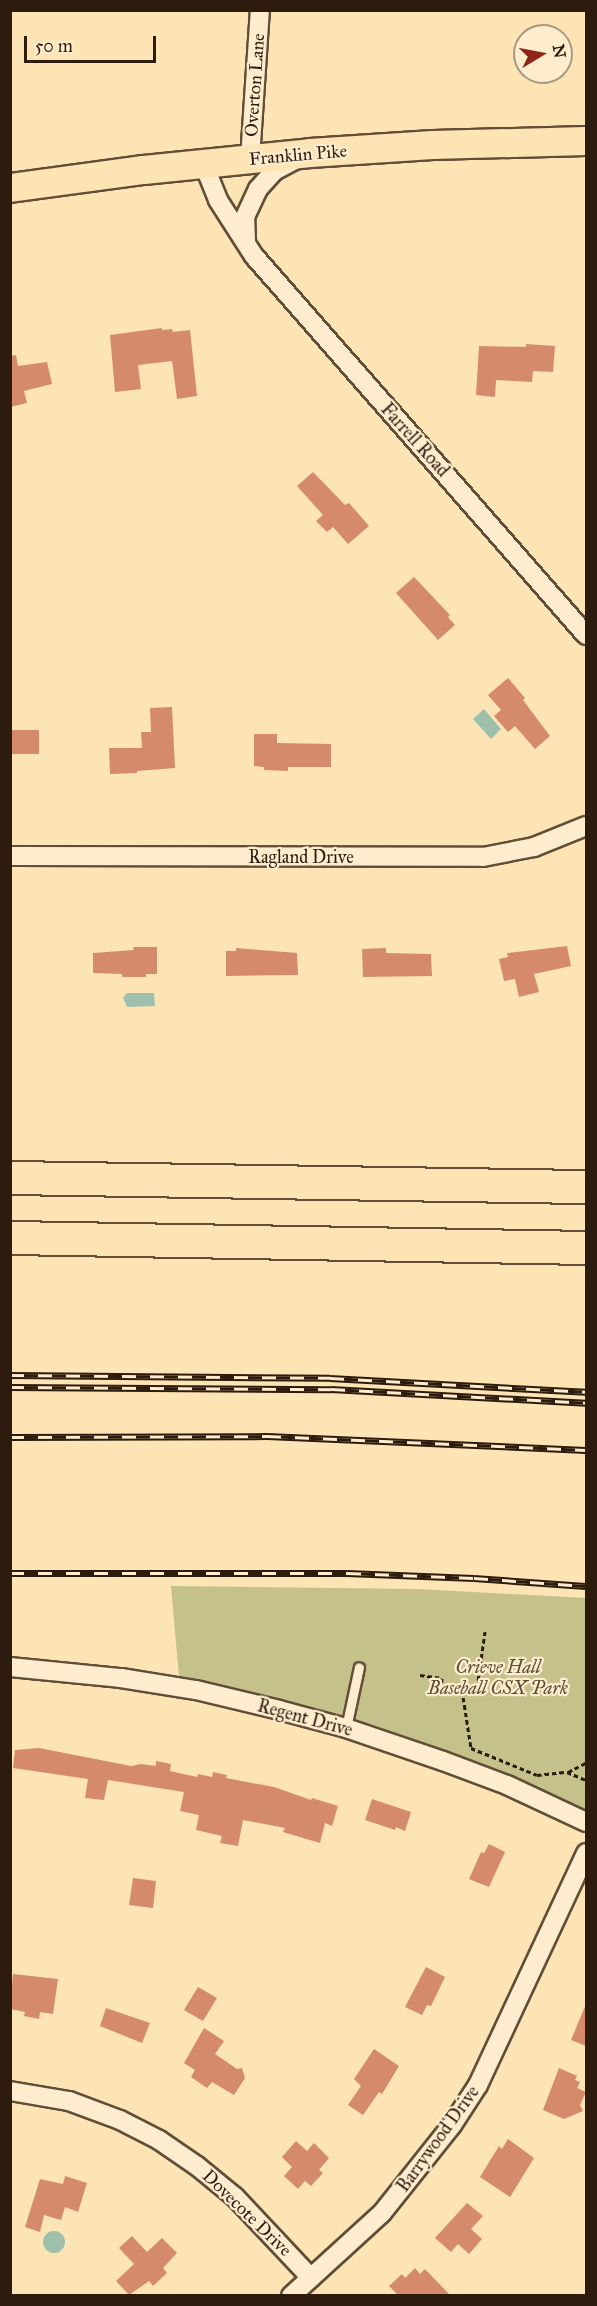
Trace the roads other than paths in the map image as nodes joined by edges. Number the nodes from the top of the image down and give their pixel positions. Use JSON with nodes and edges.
{"nodes":[{"id":1,"x":260,"y":10,"type":"edge"},
{"id":2,"x":586,"y":141,"type":"edge"},
{"id":3,"x":310,"y":153,"type":"junction"},
{"id":4,"x":250,"y":159,"type":"junction"},
{"id":5,"x":204,"y":165,"type":"junction"},
{"id":6,"x":10,"y":188,"type":"edge"},
{"id":7,"x":246,"y":244,"type":"junction"},
{"id":8,"x":586,"y":634,"type":"edge"},
{"id":9,"x":586,"y":826,"type":"edge"},
{"id":10,"x":10,"y":856,"type":"edge"},
{"id":11,"x":10,"y":1178,"type":"edge"},
{"id":12,"x":586,"y":1187,"type":"edge"},
{"id":13,"x":10,"y":1238,"type":"edge"},
{"id":14,"x":586,"y":1248,"type":"edge"},
{"id":15,"x":10,"y":1666,"type":"edge"},
{"id":16,"x":359,"y":1667,"type":"dead end"},
{"id":17,"x":346,"y":1728,"type":"junction"},
{"id":18,"x":586,"y":1822,"type":"edge"},
{"id":19,"x":586,"y":1853,"type":"edge"},
{"id":20,"x":10,"y":2091,"type":"edge"},
{"id":21,"x":311,"y":2278,"type":"junction"},
{"id":22,"x":291,"y":2295,"type":"edge"}],
"edges":[{"from":1,"to":4,"type":"street","name":"Overton Lane"},
{"from":2,"to":3,"type":"main road","name":"Franklin Pike"},
{"from":3,"to":4,"type":"main road","name":"Franklin Pike"},
{"from":3,"to":7,"type":"street"},
{"from":4,"to":5,"type":"main road","name":"Franklin Pike"},
{"from":5,"to":6,"type":"main road","name":"Franklin Pike"},
{"from":5,"to":7,"type":"street","name":"Farrell Road"},
{"from":7,"to":8,"type":"street","name":"Farrell Road"},
{"from":9,"to":10,"type":"street","name":"Ragland Drive"},
{"from":11,"to":12,"type":"highway"},
{"from":13,"to":14,"type":"highway"},
{"from":15,"to":17,"type":"street","name":"Regent Drive"},
{"from":16,"to":17,"type":"lane"},
{"from":17,"to":18,"type":"street","name":"Regent Drive"},
{"from":19,"to":21,"type":"street","name":"Barrywood Drive"},
{"from":20,"to":21,"type":"street","name":"Dovecote Drive"},
{"from":21,"to":22,"type":"street","name":"Barrywood Drive"}]}
